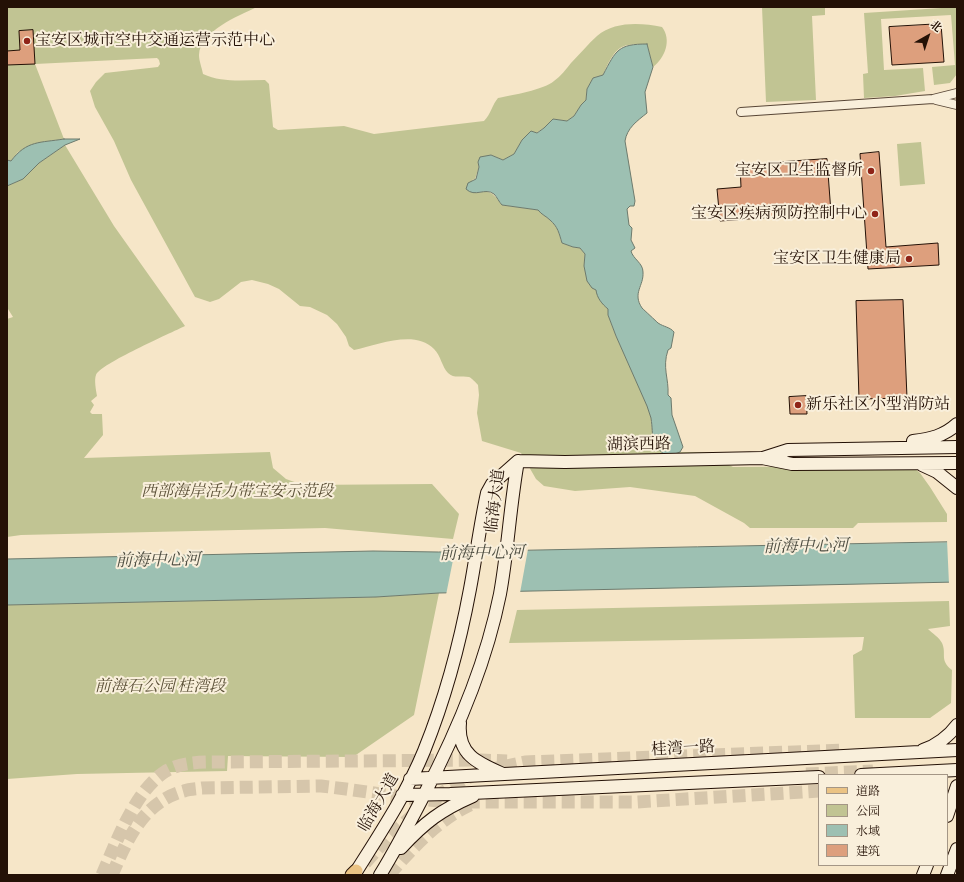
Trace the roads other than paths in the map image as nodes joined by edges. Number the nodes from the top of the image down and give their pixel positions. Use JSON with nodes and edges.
{"nodes":[{"id":1,"x":957,"y":93,"type":"edge"},
{"id":2,"x":933,"y":99,"type":"junction"},
{"id":3,"x":957,"y":105,"type":"edge"},
{"id":4,"x":741,"y":112,"type":"dead end"},
{"id":5,"x":957,"y":424,"type":"edge"},
{"id":6,"x":957,"y":447,"type":"edge"},
{"id":7,"x":863,"y":449,"type":"junction"},
{"id":8,"x":762,"y":458,"type":"junction"},
{"id":9,"x":518,"y":461,"type":"junction"},
{"id":10,"x":917,"y":463,"type":"junction"},
{"id":11,"x":957,"y":463,"type":"edge"},
{"id":12,"x":957,"y":488,"type":"edge"},
{"id":13,"x":460,"y":718,"type":"junction"},
{"id":14,"x":957,"y":725,"type":"edge"},
{"id":15,"x":957,"y":750,"type":"edge"},
{"id":16,"x":918,"y":752,"type":"junction"},
{"id":17,"x":957,"y":770,"type":"edge"},
{"id":18,"x":912,"y":774,"type":"edge"},
{"id":19,"x":506,"y":775,"type":"junction"},
{"id":20,"x":818,"y":777,"type":"tunnel mouth"},
{"id":21,"x":432,"y":779,"type":"junction"},
{"id":22,"x":410,"y":780,"type":"junction"},
{"id":23,"x":957,"y":786,"type":"edge"},
{"id":24,"x":480,"y":793,"type":"junction"},
{"id":25,"x":402,"y":795,"type":"junction"},
{"id":26,"x":424,"y":795,"type":"junction"},
{"id":27,"x":948,"y":813,"type":"edge"},
{"id":28,"x":957,"y":849,"type":"edge"},
{"id":29,"x":387,"y":864,"type":"junction"},
{"id":30,"x":354,"y":874,"type":"edge"},
{"id":31,"x":380,"y":875,"type":"edge"},
{"id":32,"x":947,"y":875,"type":"edge"}],
"edges":[{"from":1,"to":2,"type":"street"},
{"from":2,"to":3,"type":"street"},
{"from":2,"to":4,"type":"street"},
{"from":5,"to":7,"type":"main road"},
{"from":6,"to":7,"type":"main road","name":"湖滨西路"},
{"from":7,"to":8,"type":"main road","name":"湖滨西路"},
{"from":8,"to":9,"type":"main road","name":"湖滨西路"},
{"from":8,"to":10,"type":"main road","name":"湖滨西路"},
{"from":9,"to":13,"type":"main road","name":"临海大道"},
{"from":9,"to":22,"type":"main road","name":"临海大道"},
{"from":10,"to":11,"type":"main road","name":"湖滨西路"},
{"from":10,"to":12,"type":"main road"},
{"from":13,"to":19,"type":"main road"},
{"from":13,"to":21,"type":"main road","name":"临海大道"},
{"from":14,"to":16,"type":"main road"},
{"from":15,"to":16,"type":"main road","name":"桂湾一路"},
{"from":16,"to":19,"type":"main road","name":"桂湾一路"},
{"from":17,"to":18,"type":"main road"},
{"from":19,"to":21,"type":"main road","name":"桂湾一路"},
{"from":20,"to":24,"type":"main road"},
{"from":21,"to":22,"type":"main road","name":"桂湾一路"},
{"from":21,"to":26,"type":"main road","name":"临海大道"},
{"from":22,"to":25,"type":"main road","name":"临海大道"},
{"from":23,"to":27,"type":"main road"},
{"from":24,"to":26,"type":"main road"},
{"from":24,"to":29,"type":"main road"},
{"from":25,"to":26,"type":"main road"},
{"from":25,"to":30,"type":"main road","name":"临海大道"},
{"from":26,"to":29,"type":"main road","name":"临海大道"},
{"from":28,"to":32,"type":"main road"},
{"from":29,"to":31,"type":"main road","name":"临海大道"}]}
